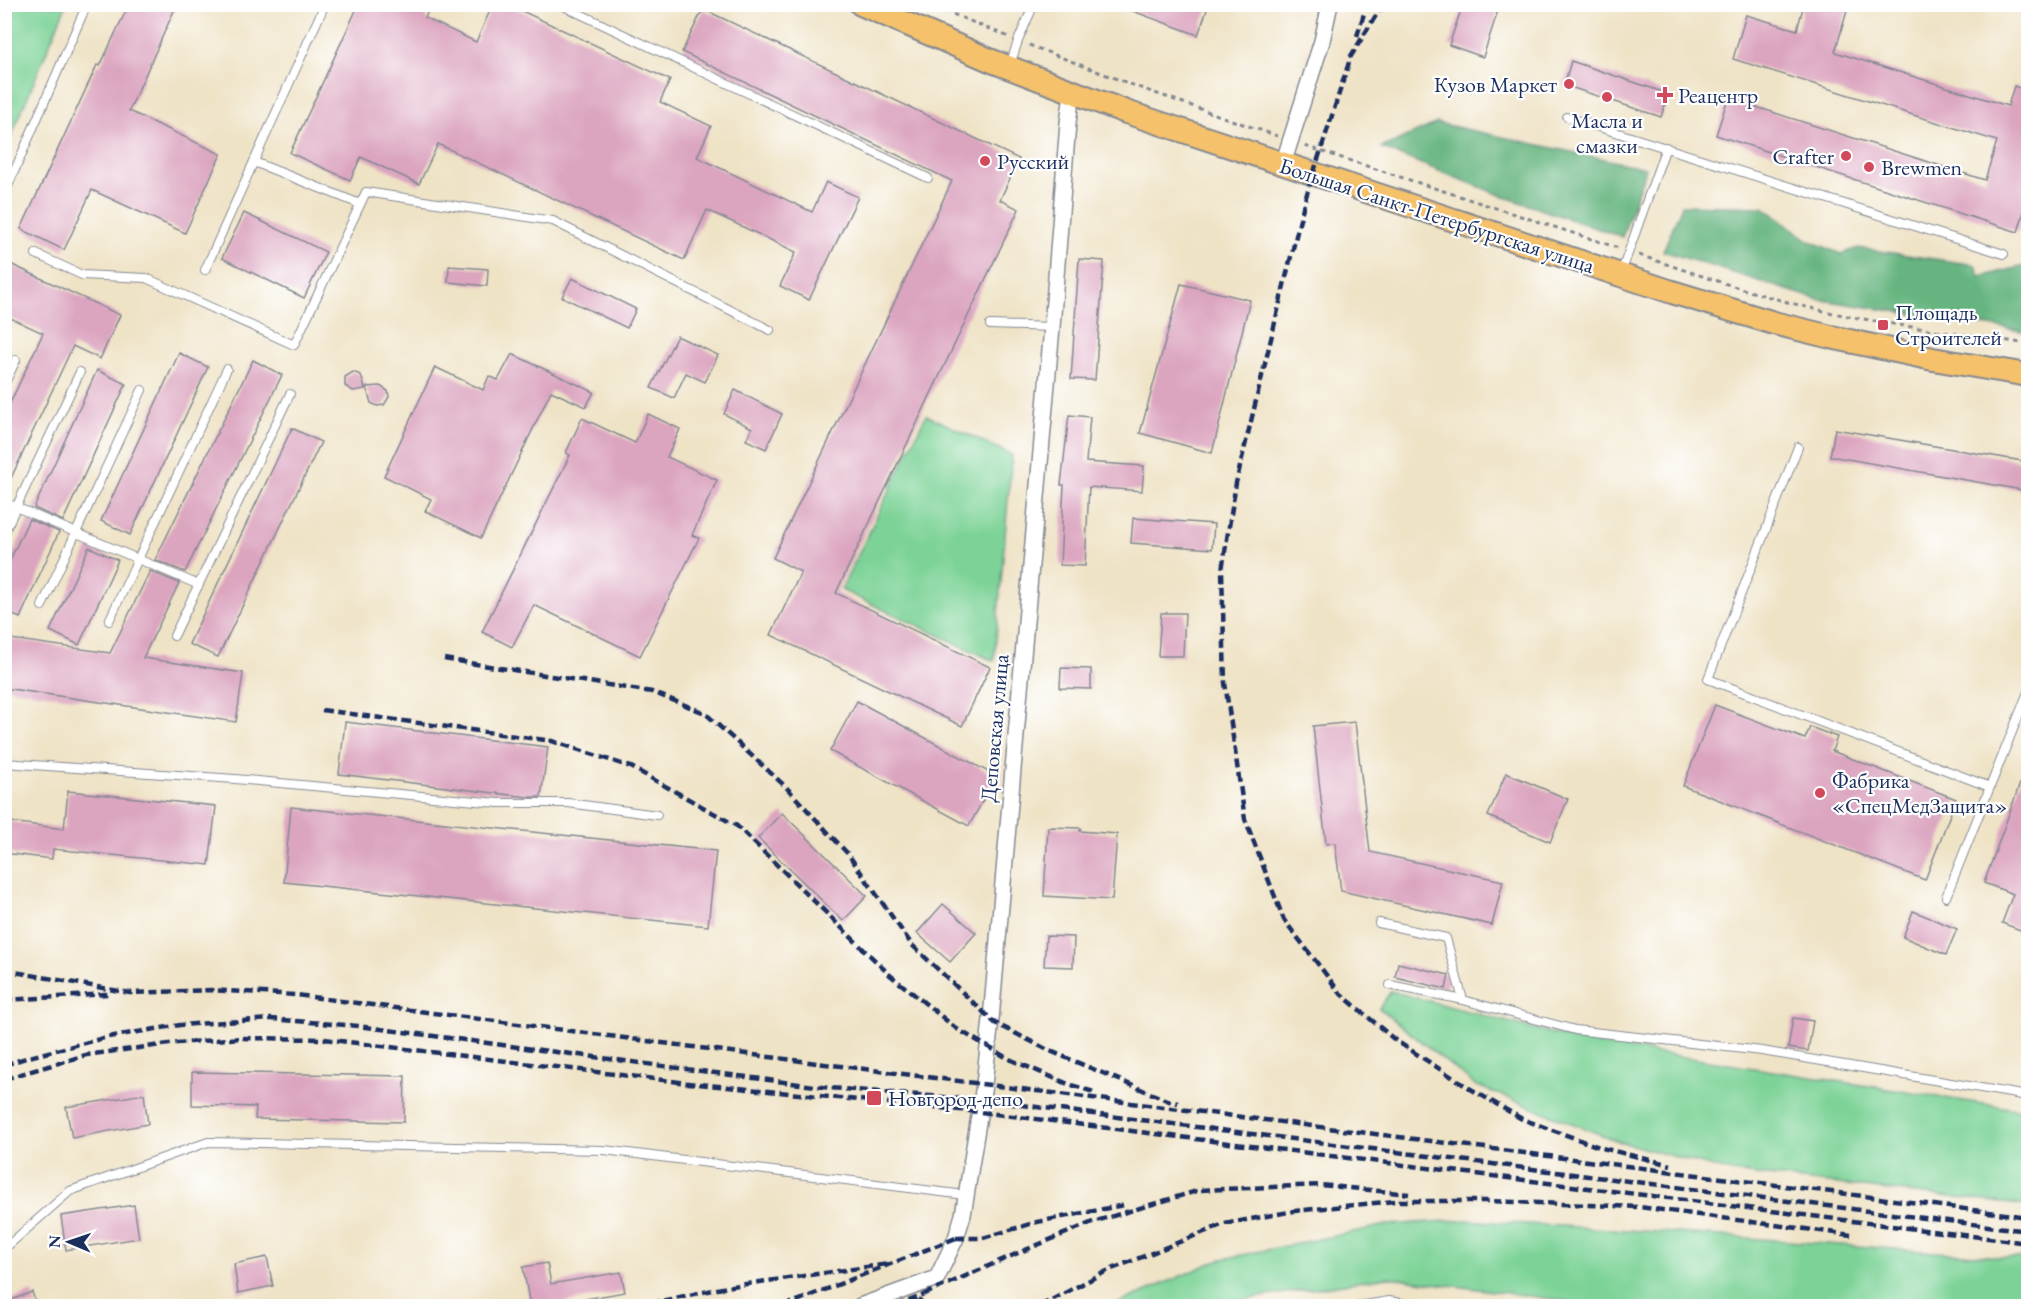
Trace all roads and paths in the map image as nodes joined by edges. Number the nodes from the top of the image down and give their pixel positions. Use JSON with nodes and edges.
{"nodes":[{"id":1,"x":87,"y":4,"type":"edge"},
{"id":2,"x":325,"y":4,"type":"edge"},
{"id":3,"x":559,"y":4,"type":"edge"},
{"id":4,"x":861,"y":4,"type":"edge"},
{"id":5,"x":928,"y":4,"type":"edge"},
{"id":6,"x":1034,"y":4,"type":"edge"},
{"id":7,"x":1330,"y":4,"type":"edge"},
{"id":8,"x":1018,"y":41,"type":"junction"},
{"id":9,"x":1010,"y":68,"type":"junction"},
{"id":10,"x":1072,"y":93,"type":"junction"},
{"id":11,"x":1567,"y":117,"type":"dead end"},
{"id":12,"x":1291,"y":141,"type":"junction"},
{"id":13,"x":1666,"y":147,"type":"junction"},
{"id":14,"x":254,"y":162,"type":"junction"},
{"id":15,"x":1283,"y":164,"type":"junction"},
{"id":16,"x":928,"y":178,"type":"dead end"},
{"id":17,"x":4,"y":195,"type":"edge"},
{"id":18,"x":360,"y":204,"type":"junction"},
{"id":19,"x":1628,"y":251,"type":"junction"},
{"id":20,"x":36,"y":254,"type":"dead end"},
{"id":21,"x":2004,"y":254,"type":"dead end"},
{"id":22,"x":205,"y":270,"type":"dead end"},
{"id":23,"x":1620,"y":275,"type":"junction"},
{"id":24,"x":990,"y":325,"type":"dead end"},
{"id":25,"x":1052,"y":327,"type":"junction"},
{"id":26,"x":770,"y":330,"type":"dead end"},
{"id":27,"x":2028,"y":344,"type":"edge"},
{"id":28,"x":16,"y":360,"type":"dead end"},
{"id":29,"x":227,"y":369,"type":"dead end"},
{"id":30,"x":80,"y":372,"type":"dead end"},
{"id":31,"x":2028,"y":375,"type":"edge"},
{"id":32,"x":4,"y":385,"type":"edge"},
{"id":33,"x":2028,"y":385,"type":"edge"},
{"id":34,"x":142,"y":390,"type":"dead end"},
{"id":35,"x":290,"y":394,"type":"dead end"},
{"id":36,"x":2025,"y":412,"type":"dead end"},
{"id":37,"x":1798,"y":447,"type":"dead end"},
{"id":38,"x":4,"y":502,"type":"edge"},
{"id":39,"x":17,"y":507,"type":"junction"},
{"id":40,"x":75,"y":532,"type":"junction"},
{"id":41,"x":4,"y":533,"type":"edge"},
{"id":42,"x":138,"y":559,"type":"junction"},
{"id":43,"x":199,"y":585,"type":"junction"},
{"id":44,"x":42,"y":606,"type":"dead end"},
{"id":45,"x":109,"y":621,"type":"dead end"},
{"id":46,"x":174,"y":636,"type":"dead end"},
{"id":47,"x":2028,"y":692,"type":"edge"},
{"id":48,"x":4,"y":763,"type":"edge"},
{"id":49,"x":1990,"y":787,"type":"junction"},
{"id":50,"x":657,"y":815,"type":"dead end"},
{"id":51,"x":1946,"y":897,"type":"dead end"},
{"id":52,"x":1379,"y":923,"type":"dead end"},
{"id":53,"x":1390,"y":985,"type":"dead end"},
{"id":54,"x":1463,"y":1000,"type":"junction"},
{"id":55,"x":2028,"y":1096,"type":"edge"},
{"id":56,"x":965,"y":1195,"type":"junction"},
{"id":57,"x":4,"y":1249,"type":"edge"},
{"id":58,"x":860,"y":1306,"type":"edge"},
{"id":59,"x":1359,"y":1306,"type":"edge"},
{"id":60,"x":1417,"y":1306,"type":"edge"}],
"edges":[{"from":1,"to":17,"type":"lane"},
{"from":2,"to":14,"type":"lane"},
{"from":3,"to":16,"type":"lane"},
{"from":4,"to":9,"type":"main road","name":"Большая Санкт-Петербургская улица"},
{"from":5,"to":8,"type":"path"},
{"from":6,"to":8,"type":"lane"},
{"from":7,"to":12,"type":"street"},
{"from":8,"to":9,"type":"lane"},
{"from":8,"to":12,"type":"path"},
{"from":9,"to":10,"type":"main road","name":"Большая Санкт-Петербургская улица"},
{"from":10,"to":15,"type":"main road","name":"Большая Санкт-Петербургская улица"},
{"from":10,"to":25,"type":"street","name":"Деповская улица"},
{"from":11,"to":13,"type":"lane"},
{"from":12,"to":15,"type":"street"},
{"from":12,"to":19,"type":"path"},
{"from":13,"to":19,"type":"lane"},
{"from":13,"to":21,"type":"lane"},
{"from":14,"to":18,"type":"lane"},
{"from":14,"to":22,"type":"lane"},
{"from":15,"to":23,"type":"main road","name":"Большая Санкт-Петербургская улица"},
{"from":18,"to":20,"type":"lane"},
{"from":18,"to":26,"type":"lane"},
{"from":19,"to":23,"type":"lane"},
{"from":19,"to":27,"type":"path"},
{"from":23,"to":31,"type":"main road","name":"Большая Санкт-Петербургская улица"},
{"from":24,"to":25,"type":"lane"},
{"from":25,"to":56,"type":"street","name":"Деповская улица"},
{"from":28,"to":32,"type":"lane"},
{"from":29,"to":42,"type":"lane"},
{"from":30,"to":39,"type":"lane"},
{"from":33,"to":36,"type":"path"},
{"from":34,"to":40,"type":"lane"},
{"from":35,"to":43,"type":"lane"},
{"from":37,"to":49,"type":"lane"},
{"from":38,"to":39,"type":"lane"},
{"from":39,"to":40,"type":"lane"},
{"from":39,"to":41,"type":"lane"},
{"from":40,"to":42,"type":"lane"},
{"from":40,"to":44,"type":"lane"},
{"from":42,"to":43,"type":"lane"},
{"from":42,"to":45,"type":"lane"},
{"from":43,"to":46,"type":"lane"},
{"from":47,"to":49,"type":"lane"},
{"from":48,"to":50,"type":"lane"},
{"from":49,"to":51,"type":"lane"},
{"from":52,"to":54,"type":"lane"},
{"from":53,"to":54,"type":"lane"},
{"from":54,"to":55,"type":"lane"},
{"from":56,"to":57,"type":"lane"},
{"from":56,"to":58,"type":"street","name":"Деповская улица"},
{"from":59,"to":60,"type":"lane"}]}
